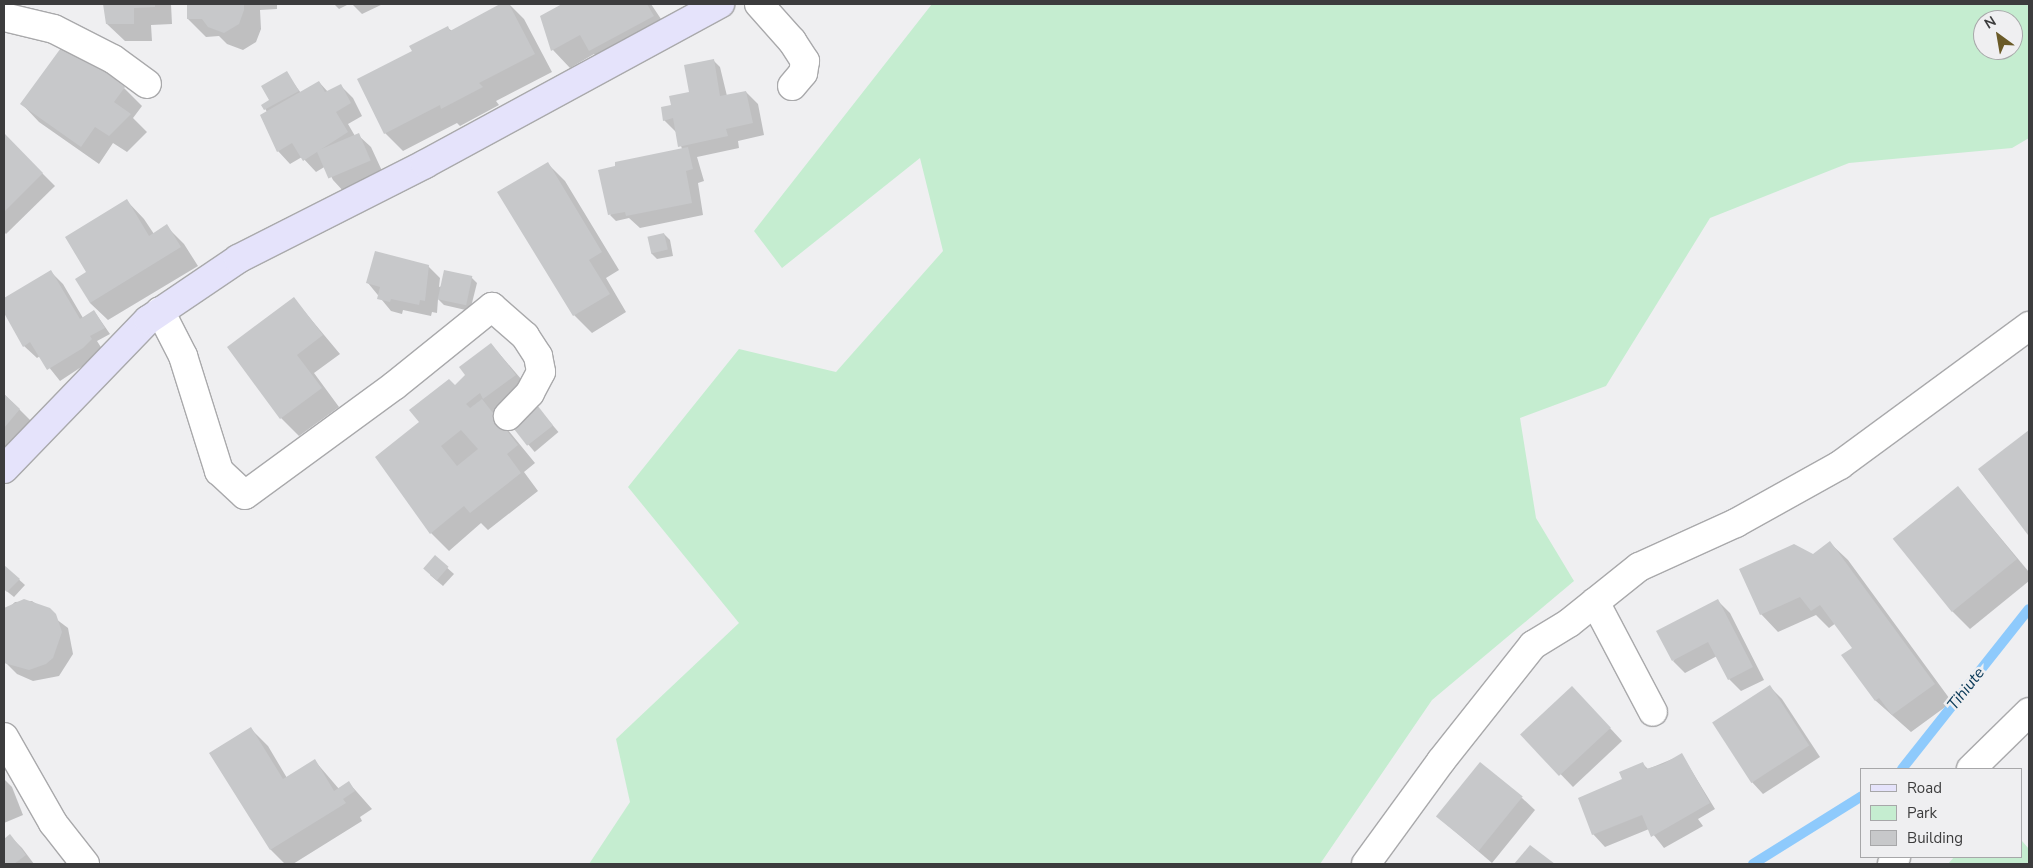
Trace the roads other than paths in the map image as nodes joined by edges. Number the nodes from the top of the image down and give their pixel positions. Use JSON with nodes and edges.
{"nodes":[{"id":1,"x":12,"y":4,"type":"edge"},
{"id":2,"x":720,"y":4,"type":"edge"},
{"id":3,"x":759,"y":4,"type":"edge"},
{"id":4,"x":4,"y":16,"type":"edge"},
{"id":5,"x":147,"y":84,"type":"dead end"},
{"id":6,"x":792,"y":86,"type":"dead end"},
{"id":7,"x":160,"y":311,"type":"junction"},
{"id":8,"x":2029,"y":326,"type":"edge"},
{"id":9,"x":508,"y":416,"type":"dead end"},
{"id":10,"x":4,"y":469,"type":"edge"},
{"id":11,"x":1595,"y":602,"type":"junction"},
{"id":12,"x":1653,"y":712,"type":"dead end"},
{"id":13,"x":2029,"y":712,"type":"edge"},
{"id":14,"x":4,"y":737,"type":"edge"},
{"id":15,"x":1971,"y":768,"type":"edge"},
{"id":16,"x":85,"y":864,"type":"edge"},
{"id":17,"x":1366,"y":864,"type":"edge"}],
"edges":[{"from":1,"to":4,"type":"street"},
{"from":2,"to":7,"type":"main road"},
{"from":3,"to":6,"type":"street"},
{"from":4,"to":5,"type":"street"},
{"from":7,"to":9,"type":"street"},
{"from":7,"to":10,"type":"main road"},
{"from":8,"to":11,"type":"street"},
{"from":11,"to":12,"type":"street"},
{"from":11,"to":17,"type":"street"},
{"from":13,"to":15,"type":"street"},
{"from":14,"to":16,"type":"street"}]}
